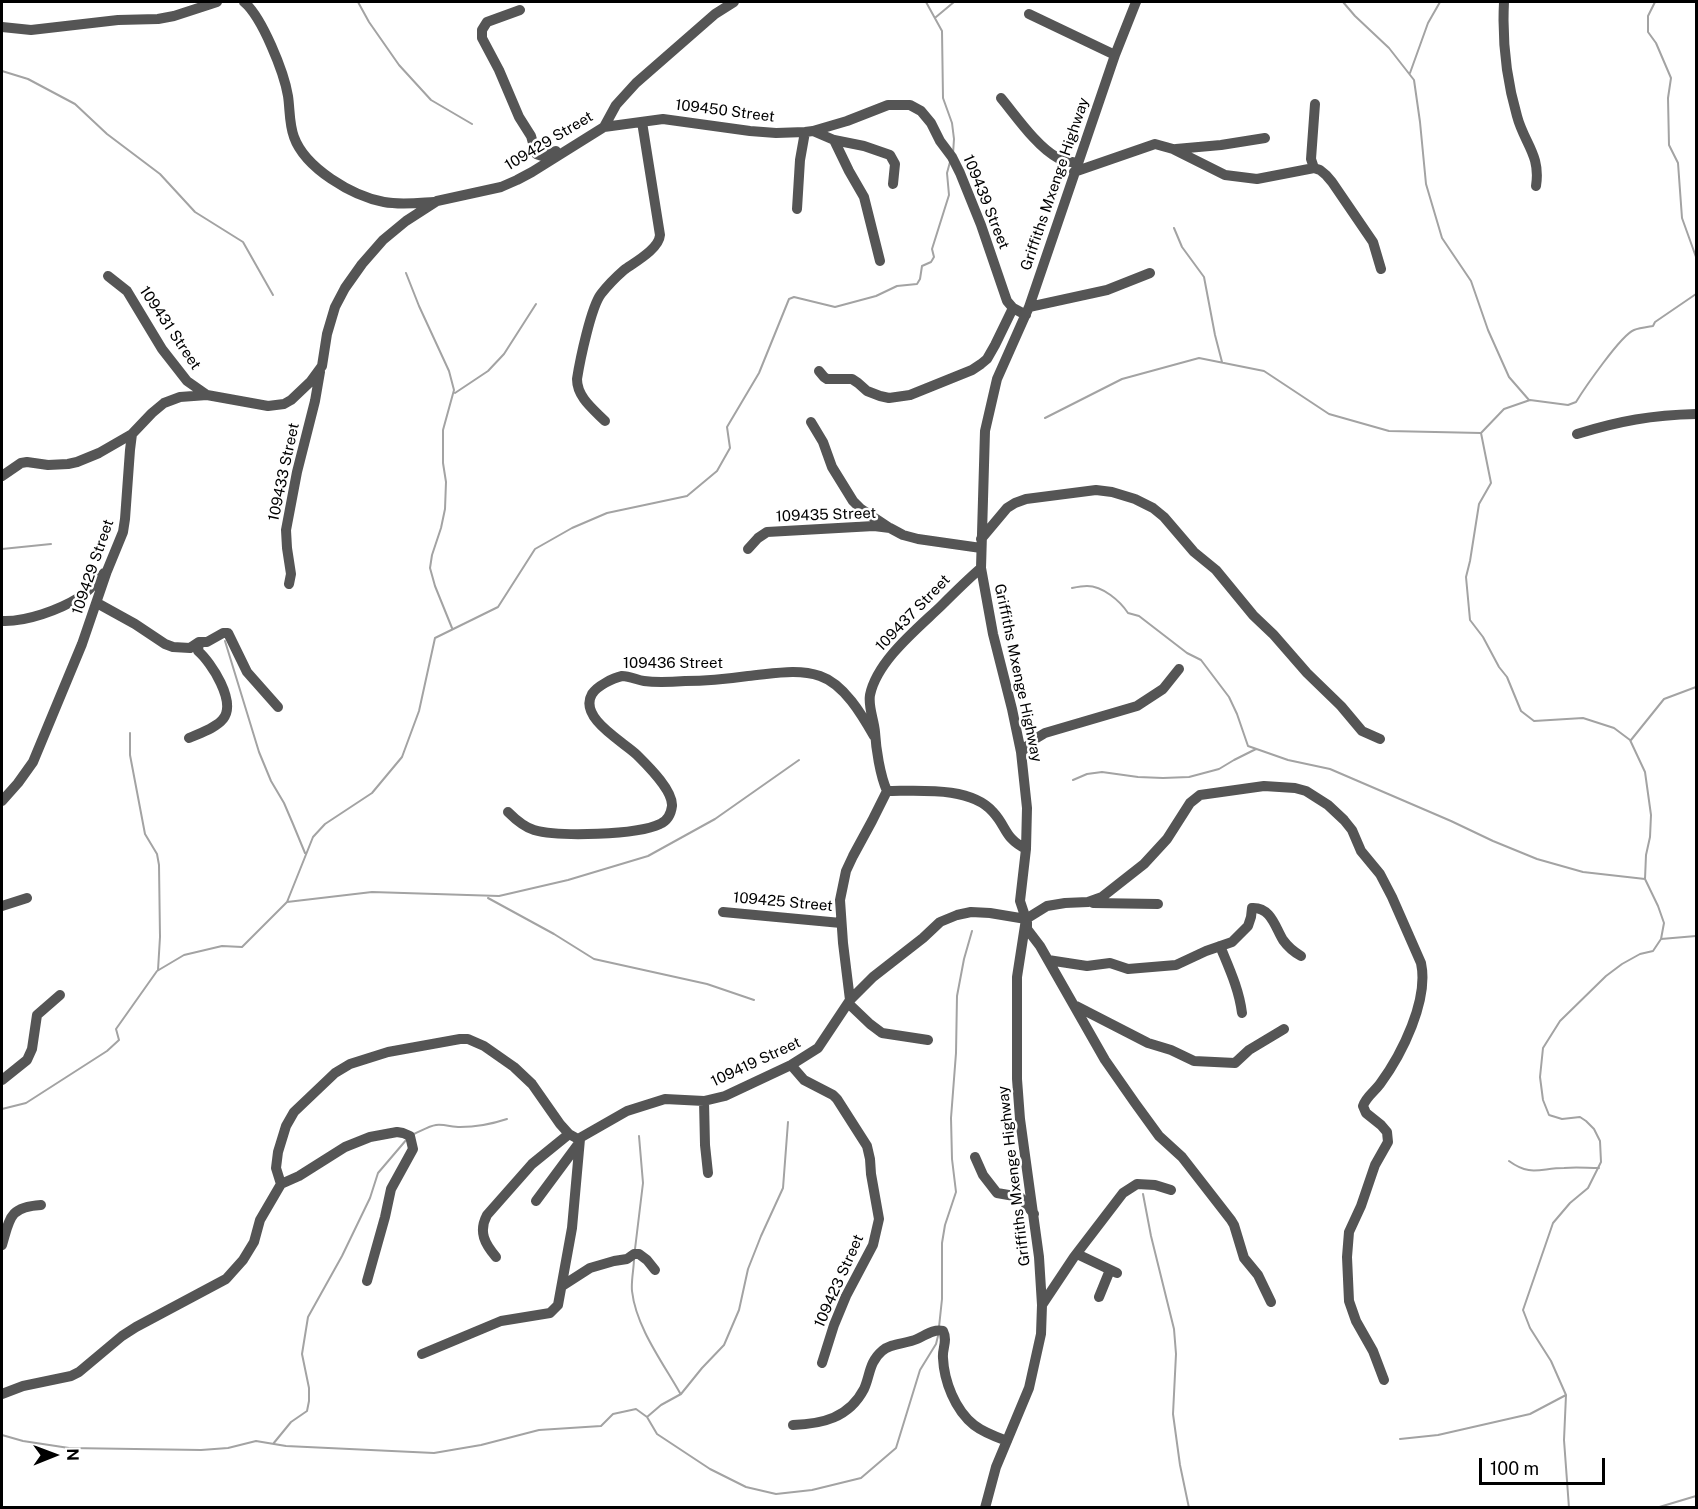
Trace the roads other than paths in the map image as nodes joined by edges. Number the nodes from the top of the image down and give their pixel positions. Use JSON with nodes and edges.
{"nodes":[{"id":1,"x":217,"y":2,"type":"edge"},
{"id":2,"x":244,"y":2,"type":"edge"},
{"id":3,"x":734,"y":2,"type":"edge"},
{"id":4,"x":1136,"y":2,"type":"edge"},
{"id":5,"x":1504,"y":2,"type":"edge"},
{"id":6,"x":520,"y":10,"type":"dead end"},
{"id":7,"x":1029,"y":14,"type":"dead end"},
{"id":8,"x":2,"y":27,"type":"edge"},
{"id":9,"x":1114,"y":55,"type":"junction"},
{"id":10,"x":1001,"y":98,"type":"dead end"},
{"id":11,"x":1315,"y":104,"type":"dead end"},
{"id":12,"x":642,"y":122,"type":"junction"},
{"id":13,"x":604,"y":127,"type":"junction"},
{"id":14,"x":809,"y":132,"type":"junction"},
{"id":15,"x":1265,"y":138,"type":"dead end"},
{"id":16,"x":834,"y":140,"type":"junction"},
{"id":17,"x":579,"y":142,"type":"junction"},
{"id":18,"x":1173,"y":149,"type":"junction"},
{"id":19,"x":1075,"y":168,"type":"junction"},
{"id":20,"x":1314,"y":168,"type":"junction"},
{"id":21,"x":893,"y":184,"type":"dead end"},
{"id":22,"x":1536,"y":186,"type":"dead end"},
{"id":23,"x":437,"y":201,"type":"junction"},
{"id":24,"x":797,"y":209,"type":"dead end"},
{"id":25,"x":880,"y":261,"type":"dead end"},
{"id":26,"x":1380,"y":269,"type":"dead end"},
{"id":27,"x":1150,"y":273,"type":"dead end"},
{"id":28,"x":108,"y":276,"type":"dead end"},
{"id":29,"x":1013,"y":308,"type":"junction"},
{"id":30,"x":1027,"y":311,"type":"junction"},
{"id":31,"x":322,"y":366,"type":"junction"},
{"id":32,"x":819,"y":371,"type":"dead end"},
{"id":33,"x":207,"y":395,"type":"junction"},
{"id":34,"x":1696,"y":414,"type":"edge"},
{"id":35,"x":605,"y":421,"type":"dead end"},
{"id":36,"x":811,"y":422,"type":"dead end"},
{"id":37,"x":132,"y":434,"type":"junction"},
{"id":38,"x":1577,"y":434,"type":"dead end"},
{"id":39,"x":2,"y":476,"type":"edge"},
{"id":40,"x":890,"y":528,"type":"junction"},
{"id":41,"x":981,"y":544,"type":"junction"},
{"id":42,"x":748,"y":549,"type":"dead end"},
{"id":43,"x":981,"y":568,"type":"junction"},
{"id":44,"x":107,"y":571,"type":"junction"},
{"id":45,"x":289,"y":584,"type":"dead end"},
{"id":46,"x":97,"y":603,"type":"junction"},
{"id":47,"x":2,"y":621,"type":"edge"},
{"id":48,"x":199,"y":642,"type":"junction"},
{"id":49,"x":1179,"y":669,"type":"dead end"},
{"id":50,"x":278,"y":707,"type":"dead end"},
{"id":51,"x":189,"y":738,"type":"dead end"},
{"id":52,"x":875,"y":739,"type":"junction"},
{"id":53,"x":1380,"y":739,"type":"dead end"},
{"id":54,"x":1021,"y":752,"type":"junction"},
{"id":55,"x":887,"y":790,"type":"junction"},
{"id":56,"x":2,"y":801,"type":"edge"},
{"id":57,"x":508,"y":813,"type":"dead end"},
{"id":58,"x":1026,"y":849,"type":"junction"},
{"id":59,"x":27,"y":898,"type":"dead end"},
{"id":60,"x":1088,"y":902,"type":"junction"},
{"id":61,"x":1158,"y":904,"type":"dead end"},
{"id":62,"x":2,"y":906,"type":"edge"},
{"id":63,"x":723,"y":912,"type":"dead end"},
{"id":64,"x":1026,"y":919,"type":"junction"},
{"id":65,"x":841,"y":923,"type":"junction"},
{"id":66,"x":1220,"y":946,"type":"junction"},
{"id":67,"x":1301,"y":956,"type":"dead end"},
{"id":68,"x":1048,"y":960,"type":"junction"},
{"id":69,"x":60,"y":995,"type":"dead end"},
{"id":70,"x":849,"y":1001,"type":"junction"},
{"id":71,"x":1075,"y":1005,"type":"junction"},
{"id":72,"x":1242,"y":1013,"type":"dead end"},
{"id":73,"x":1284,"y":1029,"type":"dead end"},
{"id":74,"x":928,"y":1040,"type":"dead end"},
{"id":75,"x":791,"y":1065,"type":"junction"},
{"id":76,"x":2,"y":1080,"type":"edge"},
{"id":77,"x":704,"y":1101,"type":"junction"},
{"id":78,"x":569,"y":1134,"type":"junction"},
{"id":79,"x":579,"y":1141,"type":"junction"},
{"id":80,"x":975,"y":1157,"type":"dead end"},
{"id":81,"x":708,"y":1173,"type":"dead end"},
{"id":82,"x":281,"y":1184,"type":"junction"},
{"id":83,"x":1170,"y":1190,"type":"dead end"},
{"id":84,"x":536,"y":1200,"type":"dead end"},
{"id":85,"x":41,"y":1205,"type":"dead end"},
{"id":86,"x":1034,"y":1215,"type":"junction"},
{"id":87,"x":2,"y":1245,"type":"edge"},
{"id":88,"x":1078,"y":1252,"type":"junction"},
{"id":89,"x":496,"y":1257,"type":"dead end"},
{"id":90,"x":655,"y":1270,"type":"dead end"},
{"id":91,"x":367,"y":1281,"type":"dead end"},
{"id":92,"x":562,"y":1286,"type":"junction"},
{"id":93,"x":1099,"y":1297,"type":"dead end"},
{"id":94,"x":1271,"y":1302,"type":"dead end"},
{"id":95,"x":1042,"y":1305,"type":"junction"},
{"id":96,"x":422,"y":1354,"type":"dead end"},
{"id":97,"x":822,"y":1363,"type":"dead end"},
{"id":98,"x":1384,"y":1380,"type":"dead end"},
{"id":99,"x":2,"y":1394,"type":"edge"},
{"id":100,"x":793,"y":1425,"type":"dead end"},
{"id":101,"x":1007,"y":1442,"type":"junction"},
{"id":102,"x":985,"y":1508,"type":"edge"}],
"edges":[{"from":1,"to":8,"type":"street"},
{"from":2,"to":23,"type":"street"},
{"from":3,"to":13,"type":"street","name":"109429 Street"},
{"from":4,"to":9,"type":"street","name":"Griffiths Mxenge Highway"},
{"from":5,"to":22,"type":"street"},
{"from":6,"to":17,"type":"street"},
{"from":7,"to":9,"type":"street"},
{"from":9,"to":19,"type":"street","name":"Griffiths Mxenge Highway"},
{"from":10,"to":19,"type":"street"},
{"from":11,"to":20,"type":"street"},
{"from":12,"to":13,"type":"street","name":"109450 Street"},
{"from":12,"to":14,"type":"street","name":"109450 Street"},
{"from":12,"to":35,"type":"street"},
{"from":13,"to":17,"type":"street","name":"109429 Street"},
{"from":14,"to":16,"type":"street"},
{"from":14,"to":24,"type":"street"},
{"from":14,"to":29,"type":"street","name":"109439 Street"},
{"from":15,"to":18,"type":"street"},
{"from":16,"to":21,"type":"street"},
{"from":16,"to":25,"type":"street"},
{"from":17,"to":23,"type":"street","name":"109429 Street"},
{"from":18,"to":19,"type":"street"},
{"from":18,"to":20,"type":"street"},
{"from":19,"to":30,"type":"street","name":"Griffiths Mxenge Highway"},
{"from":20,"to":26,"type":"street"},
{"from":23,"to":31,"type":"street","name":"109429 Street"},
{"from":27,"to":30,"type":"street"},
{"from":28,"to":33,"type":"street","name":"109431 Street"},
{"from":29,"to":30,"type":"street"},
{"from":29,"to":32,"type":"street"},
{"from":30,"to":41,"type":"street","name":"Griffiths Mxenge Highway"},
{"from":31,"to":33,"type":"street"},
{"from":31,"to":45,"type":"street","name":"109433 Street"},
{"from":33,"to":37,"type":"street"},
{"from":34,"to":38,"type":"street"},
{"from":36,"to":40,"type":"street"},
{"from":37,"to":39,"type":"street"},
{"from":37,"to":44,"type":"street","name":"109429 Street"},
{"from":40,"to":41,"type":"street","name":"109435 Street"},
{"from":40,"to":42,"type":"street","name":"109435 Street"},
{"from":41,"to":43,"type":"street","name":"Griffiths Mxenge Highway"},
{"from":41,"to":53,"type":"street"},
{"from":43,"to":52,"type":"street","name":"109437 Street"},
{"from":43,"to":54,"type":"street","name":"Griffiths Mxenge Highway"},
{"from":44,"to":46,"type":"street","name":"109429 Street"},
{"from":44,"to":47,"type":"street"},
{"from":46,"to":48,"type":"street"},
{"from":46,"to":56,"type":"street","name":"109429 Street"},
{"from":48,"to":50,"type":"street"},
{"from":48,"to":51,"type":"street"},
{"from":49,"to":54,"type":"street"},
{"from":52,"to":55,"type":"street","name":"109437 Street"},
{"from":52,"to":57,"type":"street","name":"109436 Street"},
{"from":54,"to":58,"type":"street","name":"Griffiths Mxenge Highway"},
{"from":55,"to":58,"type":"street"},
{"from":55,"to":65,"type":"street"},
{"from":58,"to":64,"type":"street","name":"Griffiths Mxenge Highway"},
{"from":59,"to":62,"type":"street"},
{"from":60,"to":61,"type":"street"},
{"from":60,"to":64,"type":"street"},
{"from":60,"to":98,"type":"street"},
{"from":63,"to":65,"type":"street","name":"109425 Street"},
{"from":64,"to":68,"type":"street"},
{"from":64,"to":70,"type":"street","name":"109419 Street"},
{"from":64,"to":86,"type":"street","name":"Griffiths Mxenge Highway"},
{"from":65,"to":70,"type":"street"},
{"from":66,"to":67,"type":"street"},
{"from":66,"to":68,"type":"street"},
{"from":66,"to":72,"type":"street"},
{"from":68,"to":71,"type":"street"},
{"from":69,"to":76,"type":"street"},
{"from":70,"to":74,"type":"street"},
{"from":70,"to":75,"type":"street","name":"109419 Street"},
{"from":71,"to":73,"type":"street"},
{"from":71,"to":94,"type":"street"},
{"from":75,"to":77,"type":"street","name":"109419 Street"},
{"from":75,"to":97,"type":"street","name":"109423 Street"},
{"from":77,"to":79,"type":"street","name":"109419 Street"},
{"from":77,"to":81,"type":"street"},
{"from":78,"to":79,"type":"street"},
{"from":78,"to":82,"type":"street"},
{"from":78,"to":89,"type":"street"},
{"from":79,"to":84,"type":"street"},
{"from":79,"to":92,"type":"street"},
{"from":80,"to":86,"type":"street"},
{"from":82,"to":91,"type":"street"},
{"from":82,"to":99,"type":"street"},
{"from":83,"to":88,"type":"street"},
{"from":85,"to":87,"type":"street"},
{"from":86,"to":95,"type":"street","name":"Griffiths Mxenge Highway"},
{"from":88,"to":93,"type":"street"},
{"from":88,"to":95,"type":"street"},
{"from":90,"to":92,"type":"street"},
{"from":92,"to":96,"type":"street"},
{"from":95,"to":101,"type":"street","name":"Griffiths Mxenge Highway"},
{"from":100,"to":101,"type":"street"},
{"from":101,"to":102,"type":"street","name":"Griffiths Mxenge Highway"}]}
